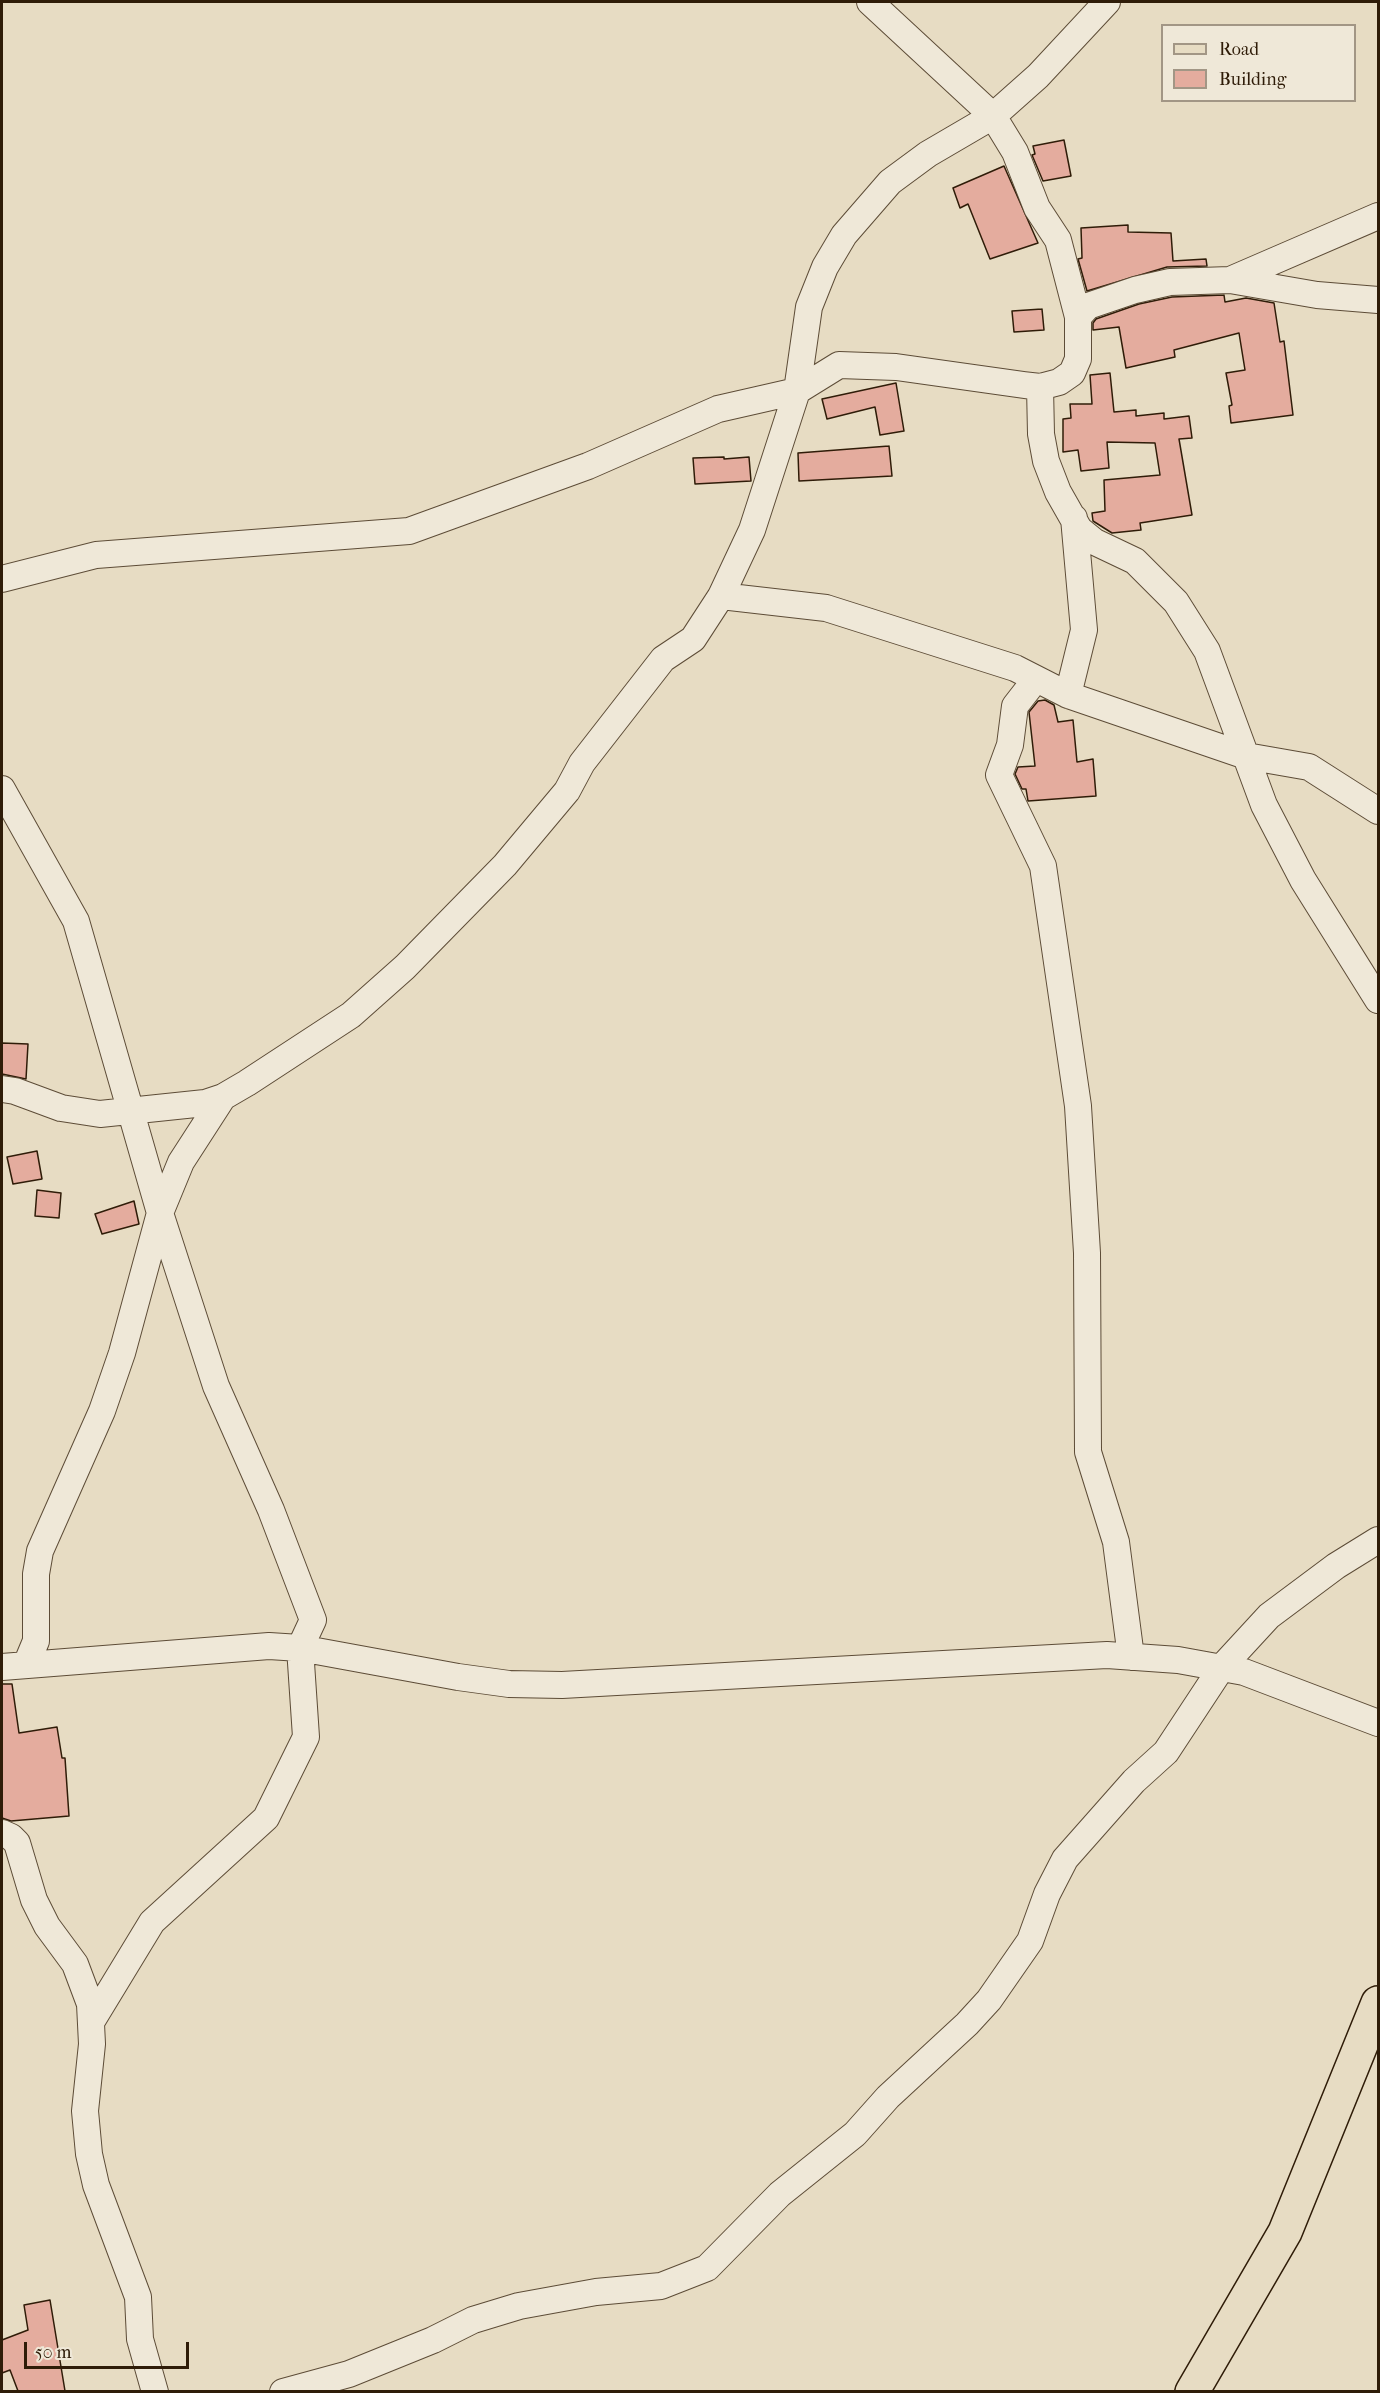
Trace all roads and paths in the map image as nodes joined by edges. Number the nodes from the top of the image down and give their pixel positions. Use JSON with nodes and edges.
{"nodes":[{"id":1,"x":870,"y":2,"type":"edge"},
{"id":2,"x":1107,"y":2,"type":"edge"},
{"id":3,"x":993,"y":116,"type":"junction"},
{"id":4,"x":1378,"y":216,"type":"edge"},
{"id":5,"x":1230,"y":280,"type":"junction"},
{"id":6,"x":1378,"y":300,"type":"edge"},
{"id":7,"x":1078,"y":317,"type":"junction"},
{"id":8,"x":1040,"y":387,"type":"junction"},
{"id":9,"x":797,"y":391,"type":"junction"},
{"id":10,"x":1074,"y":518,"type":"junction"},
{"id":11,"x":2,"y":579,"type":"edge"},
{"id":12,"x":721,"y":596,"type":"junction"},
{"id":13,"x":1036,"y":679,"type":"junction"},
{"id":14,"x":1068,"y":695,"type":"junction"},
{"id":15,"x":1246,"y":756,"type":"junction"},
{"id":16,"x":2,"y":789,"type":"edge"},
{"id":17,"x":1378,"y":811,"type":"edge"},
{"id":18,"x":1378,"y":1000,"type":"edge"},
{"id":19,"x":2,"y":1089,"type":"edge"},
{"id":20,"x":223,"y":1097,"type":"junction"},
{"id":21,"x":133,"y":1112,"type":"junction"},
{"id":22,"x":160,"y":1213,"type":"junction"},
{"id":23,"x":1378,"y":1540,"type":"edge"},
{"id":24,"x":300,"y":1648,"type":"junction"},
{"id":25,"x":1131,"y":1657,"type":"junction"},
{"id":26,"x":14,"y":1666,"type":"edge"},
{"id":27,"x":1222,"y":1667,"type":"junction"},
{"id":28,"x":1378,"y":1723,"type":"edge"},
{"id":29,"x":2,"y":1833,"type":"edge"},
{"id":30,"x":1378,"y":2003,"type":"edge"},
{"id":31,"x":93,"y":2019,"type":"junction"},
{"id":32,"x":155,"y":2391,"type":"edge"},
{"id":33,"x":284,"y":2391,"type":"edge"},
{"id":34,"x":1192,"y":2391,"type":"edge"}],
"edges":[{"from":1,"to":3,"type":"street"},
{"from":2,"to":3,"type":"street"},
{"from":3,"to":7,"type":"street"},
{"from":3,"to":9,"type":"street"},
{"from":4,"to":5,"type":"street"},
{"from":5,"to":6,"type":"street"},
{"from":5,"to":7,"type":"street"},
{"from":7,"to":8,"type":"street"},
{"from":8,"to":9,"type":"street"},
{"from":8,"to":10,"type":"street"},
{"from":9,"to":11,"type":"street"},
{"from":9,"to":12,"type":"street"},
{"from":10,"to":14,"type":"street"},
{"from":10,"to":15,"type":"street"},
{"from":12,"to":13,"type":"street"},
{"from":12,"to":20,"type":"street"},
{"from":13,"to":14,"type":"street"},
{"from":13,"to":25,"type":"street"},
{"from":14,"to":15,"type":"street"},
{"from":15,"to":17,"type":"street"},
{"from":15,"to":18,"type":"street"},
{"from":16,"to":21,"type":"street"},
{"from":19,"to":21,"type":"street"},
{"from":20,"to":21,"type":"street"},
{"from":20,"to":22,"type":"street"},
{"from":21,"to":22,"type":"street"},
{"from":22,"to":24,"type":"street"},
{"from":22,"to":26,"type":"street"},
{"from":23,"to":27,"type":"street"},
{"from":24,"to":25,"type":"street"},
{"from":24,"to":26,"type":"street"},
{"from":24,"to":31,"type":"street"},
{"from":25,"to":27,"type":"street"},
{"from":27,"to":28,"type":"street"},
{"from":27,"to":33,"type":"street"},
{"from":29,"to":31,"type":"street"},
{"from":30,"to":34,"type":"main road"},
{"from":31,"to":32,"type":"street"}]}
